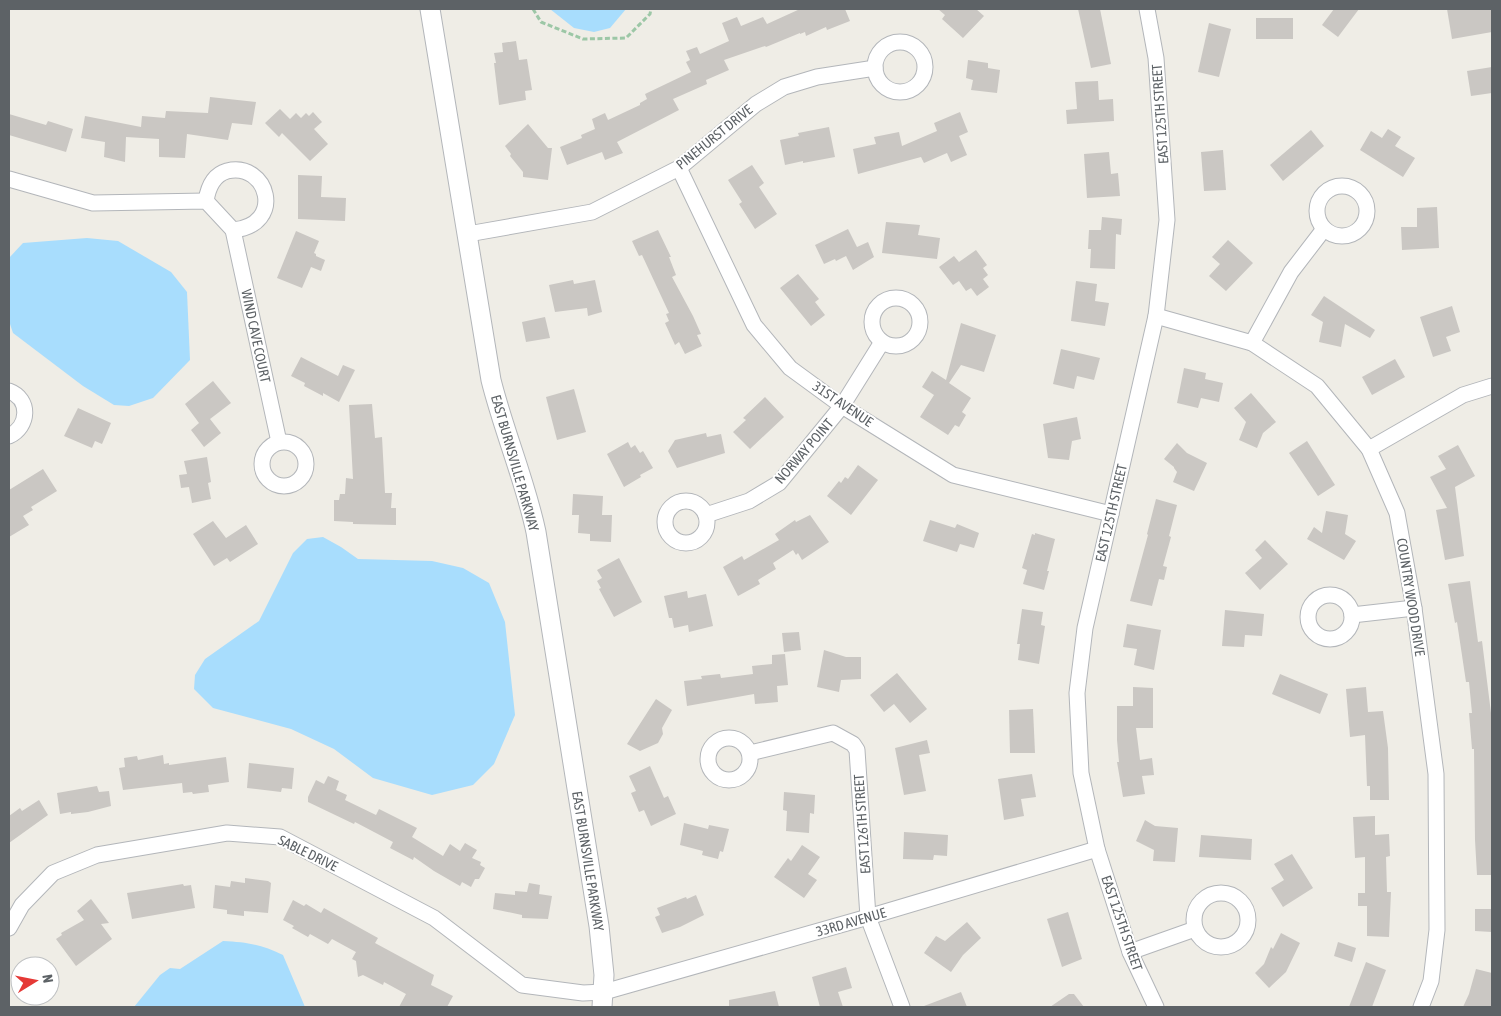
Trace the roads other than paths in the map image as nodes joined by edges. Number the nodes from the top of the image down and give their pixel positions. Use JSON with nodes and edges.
{"nodes":[{"id":1,"x":430,"y":9,"type":"edge"},
{"id":2,"x":1148,"y":9,"type":"edge"},
{"id":3,"x":875,"y":68,"type":"dead end"},
{"id":4,"x":678,"y":168,"type":"junction"},
{"id":5,"x":9,"y":180,"type":"edge"},
{"id":6,"x":206,"y":201,"type":"junction"},
{"id":7,"x":1324,"y":229,"type":"dead end"},
{"id":8,"x":233,"y":230,"type":"junction"},
{"id":9,"x":468,"y":234,"type":"junction"},
{"id":10,"x":1156,"y":316,"type":"junction"},
{"id":11,"x":882,"y":342,"type":"dead end"},
{"id":12,"x":1252,"y":343,"type":"junction"},
{"id":13,"x":1492,"y":386,"type":"edge"},
{"id":14,"x":9,"y":391,"type":"edge"},
{"id":15,"x":842,"y":406,"type":"junction"},
{"id":16,"x":9,"y":436,"type":"edge"},
{"id":17,"x":279,"y":442,"type":"dead end"},
{"id":18,"x":1369,"y":449,"type":"junction"},
{"id":19,"x":1111,"y":514,"type":"junction"},
{"id":20,"x":706,"y":515,"type":"dead end"},
{"id":21,"x":1414,"y":608,"type":"junction"},
{"id":22,"x":1352,"y":615,"type":"dead end"},
{"id":23,"x":750,"y":753,"type":"dead end"},
{"id":24,"x":1097,"y":848,"type":"junction"},
{"id":25,"x":868,"y":917,"type":"junction"},
{"id":26,"x":9,"y":928,"type":"edge"},
{"id":27,"x":1195,"y":929,"type":"dead end"},
{"id":28,"x":1130,"y":952,"type":"junction"},
{"id":29,"x":603,"y":1000,"type":"edge"},
{"id":30,"x":902,"y":1007,"type":"edge"},
{"id":31,"x":1156,"y":1007,"type":"edge"},
{"id":32,"x":1420,"y":1007,"type":"edge"}],
"edges":[{"from":1,"to":9,"type":"street","name":"EAST BURNSVILLE PARKWAY"},
{"from":2,"to":10,"type":"street","name":"EAST 125TH STREET"},
{"from":3,"to":4,"type":"street","name":"PINEHURST DRIVE"},
{"from":4,"to":9,"type":"street","name":"PINEHURST DRIVE"},
{"from":4,"to":15,"type":"street","name":"31ST AVENUE"},
{"from":5,"to":6,"type":"street"},
{"from":6,"to":8,"type":"street"},
{"from":6,"to":8,"type":"street"},
{"from":7,"to":12,"type":"street"},
{"from":8,"to":17,"type":"street","name":"WIND CAVE COURT"},
{"from":9,"to":29,"type":"street","name":"EAST BURNSVILLE PARKWAY"},
{"from":10,"to":12,"type":"street","name":"COUNTRY WOOD DRIVE"},
{"from":10,"to":19,"type":"street","name":"EAST 125TH STREET"},
{"from":11,"to":15,"type":"street","name":"NORWAY POINT"},
{"from":12,"to":18,"type":"street","name":"COUNTRY WOOD DRIVE"},
{"from":13,"to":18,"type":"street"},
{"from":14,"to":16,"type":"street"},
{"from":15,"to":19,"type":"street","name":"31ST AVENUE"},
{"from":15,"to":20,"type":"street","name":"NORWAY POINT"},
{"from":18,"to":21,"type":"street","name":"COUNTRY WOOD DRIVE"},
{"from":19,"to":24,"type":"street","name":"EAST 125TH STREET"},
{"from":21,"to":22,"type":"street"},
{"from":21,"to":32,"type":"street","name":"COUNTRY WOOD DRIVE"},
{"from":23,"to":25,"type":"street","name":"EAST 126TH STREET"},
{"from":24,"to":25,"type":"street","name":"33RD AVENUE"},
{"from":24,"to":28,"type":"street","name":"EAST 125TH STREET"},
{"from":25,"to":29,"type":"street","name":"33RD AVENUE"},
{"from":25,"to":30,"type":"street","name":"EAST 126TH STREET"},
{"from":26,"to":29,"type":"street","name":"SABLE DRIVE"},
{"from":27,"to":28,"type":"street"},
{"from":28,"to":31,"type":"street","name":"EAST 125TH STREET"}]}
